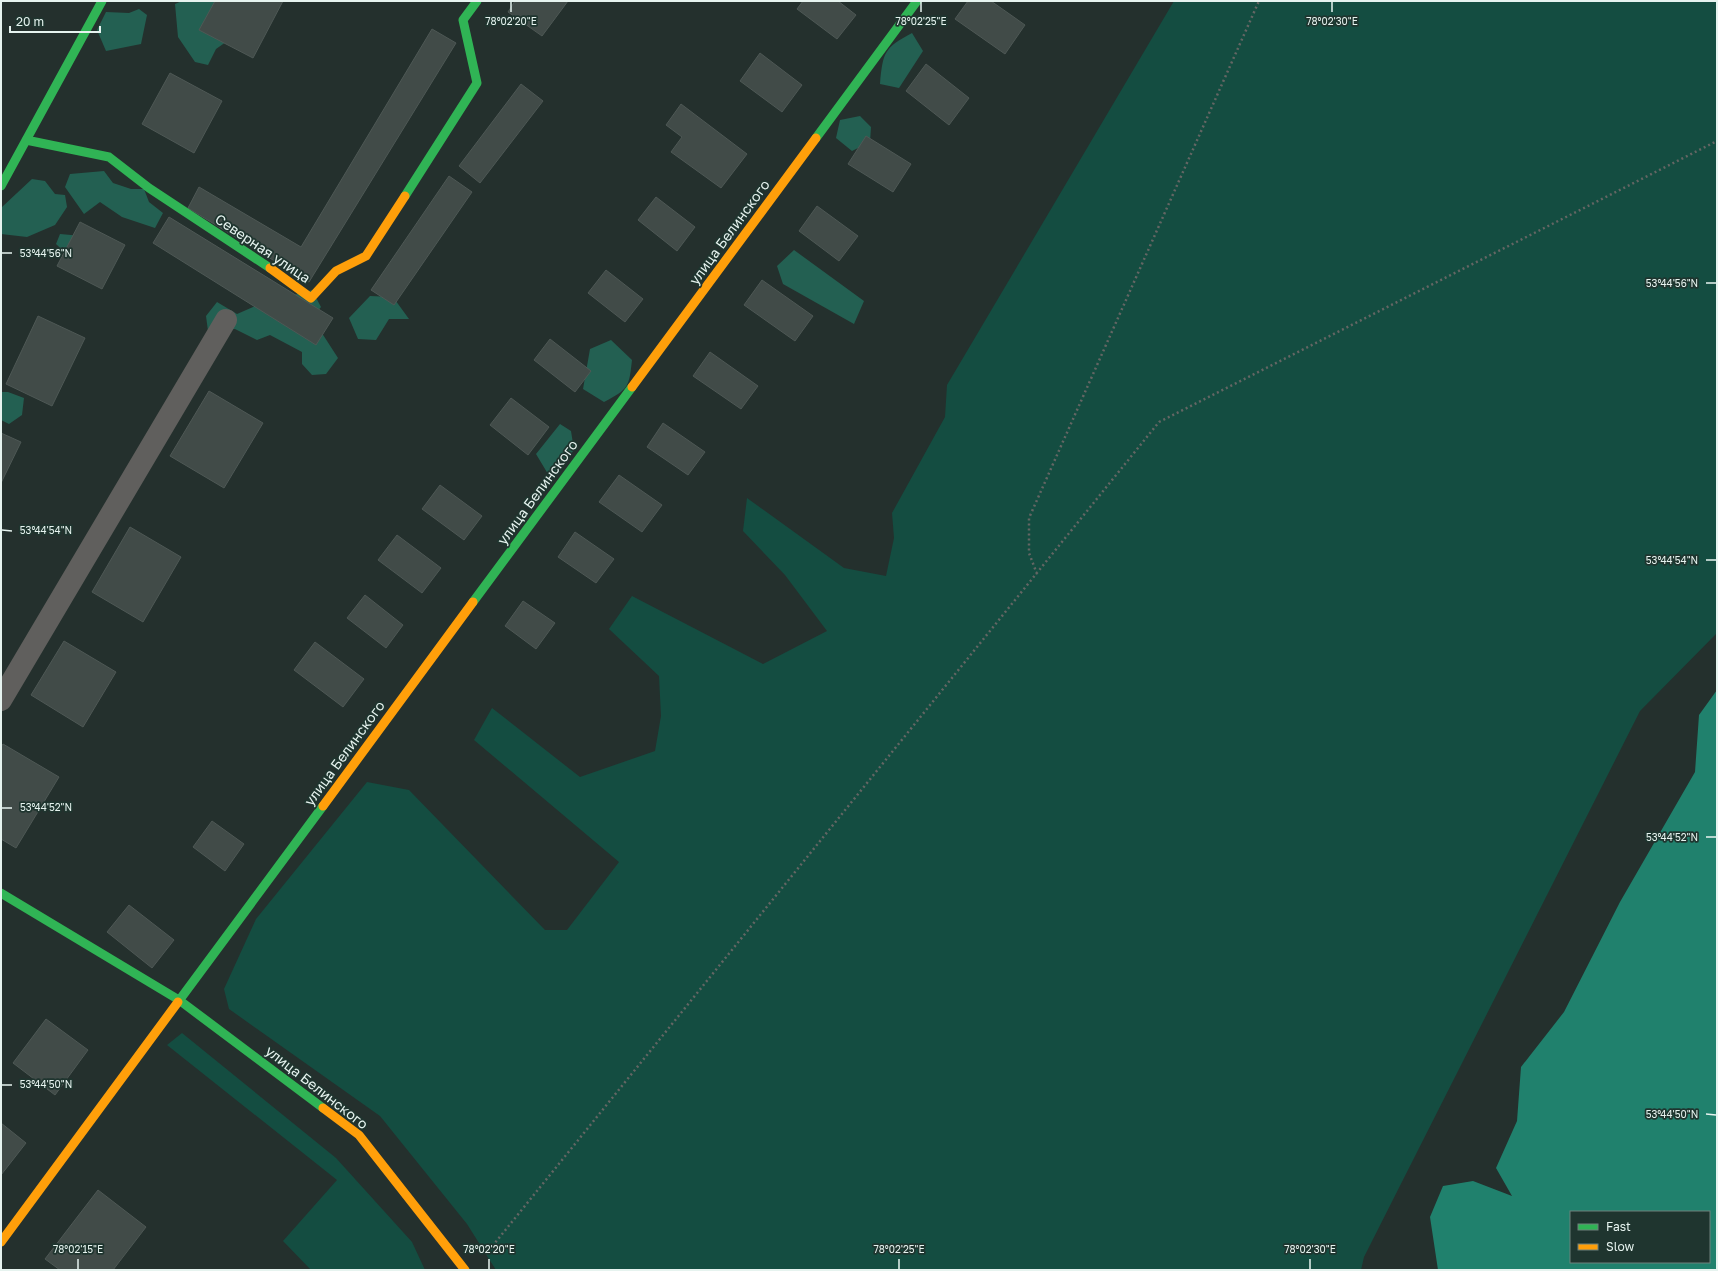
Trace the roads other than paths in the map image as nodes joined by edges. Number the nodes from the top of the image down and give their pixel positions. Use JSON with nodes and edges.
{"nodes":[{"id":1,"x":102,"y":1,"type":"edge"},
{"id":2,"x":477,"y":1,"type":"edge"},
{"id":3,"x":917,"y":1,"type":"edge"},
{"id":4,"x":26,"y":140,"type":"junction"},
{"id":5,"x":1,"y":186,"type":"edge"},
{"id":6,"x":226,"y":320,"type":"dead end"},
{"id":7,"x":1,"y":700,"type":"edge"},
{"id":8,"x":1,"y":893,"type":"edge"},
{"id":9,"x":179,"y":1000,"type":"junction"},
{"id":10,"x":1,"y":1242,"type":"edge"},
{"id":11,"x":465,"y":1270,"type":"edge"}],
"edges":[{"from":1,"to":4,"type":"street"},
{"from":2,"to":4,"type":"street","name":"Северная улица"},
{"from":3,"to":9,"type":"street","name":"улица Белинского"},
{"from":4,"to":5,"type":"street"},
{"from":6,"to":7,"type":"street"},
{"from":8,"to":9,"type":"street","name":"улица Белинского"},
{"from":9,"to":10,"type":"street","name":"улица Белинского"},
{"from":9,"to":11,"type":"street","name":"улица Белинского"}]}
